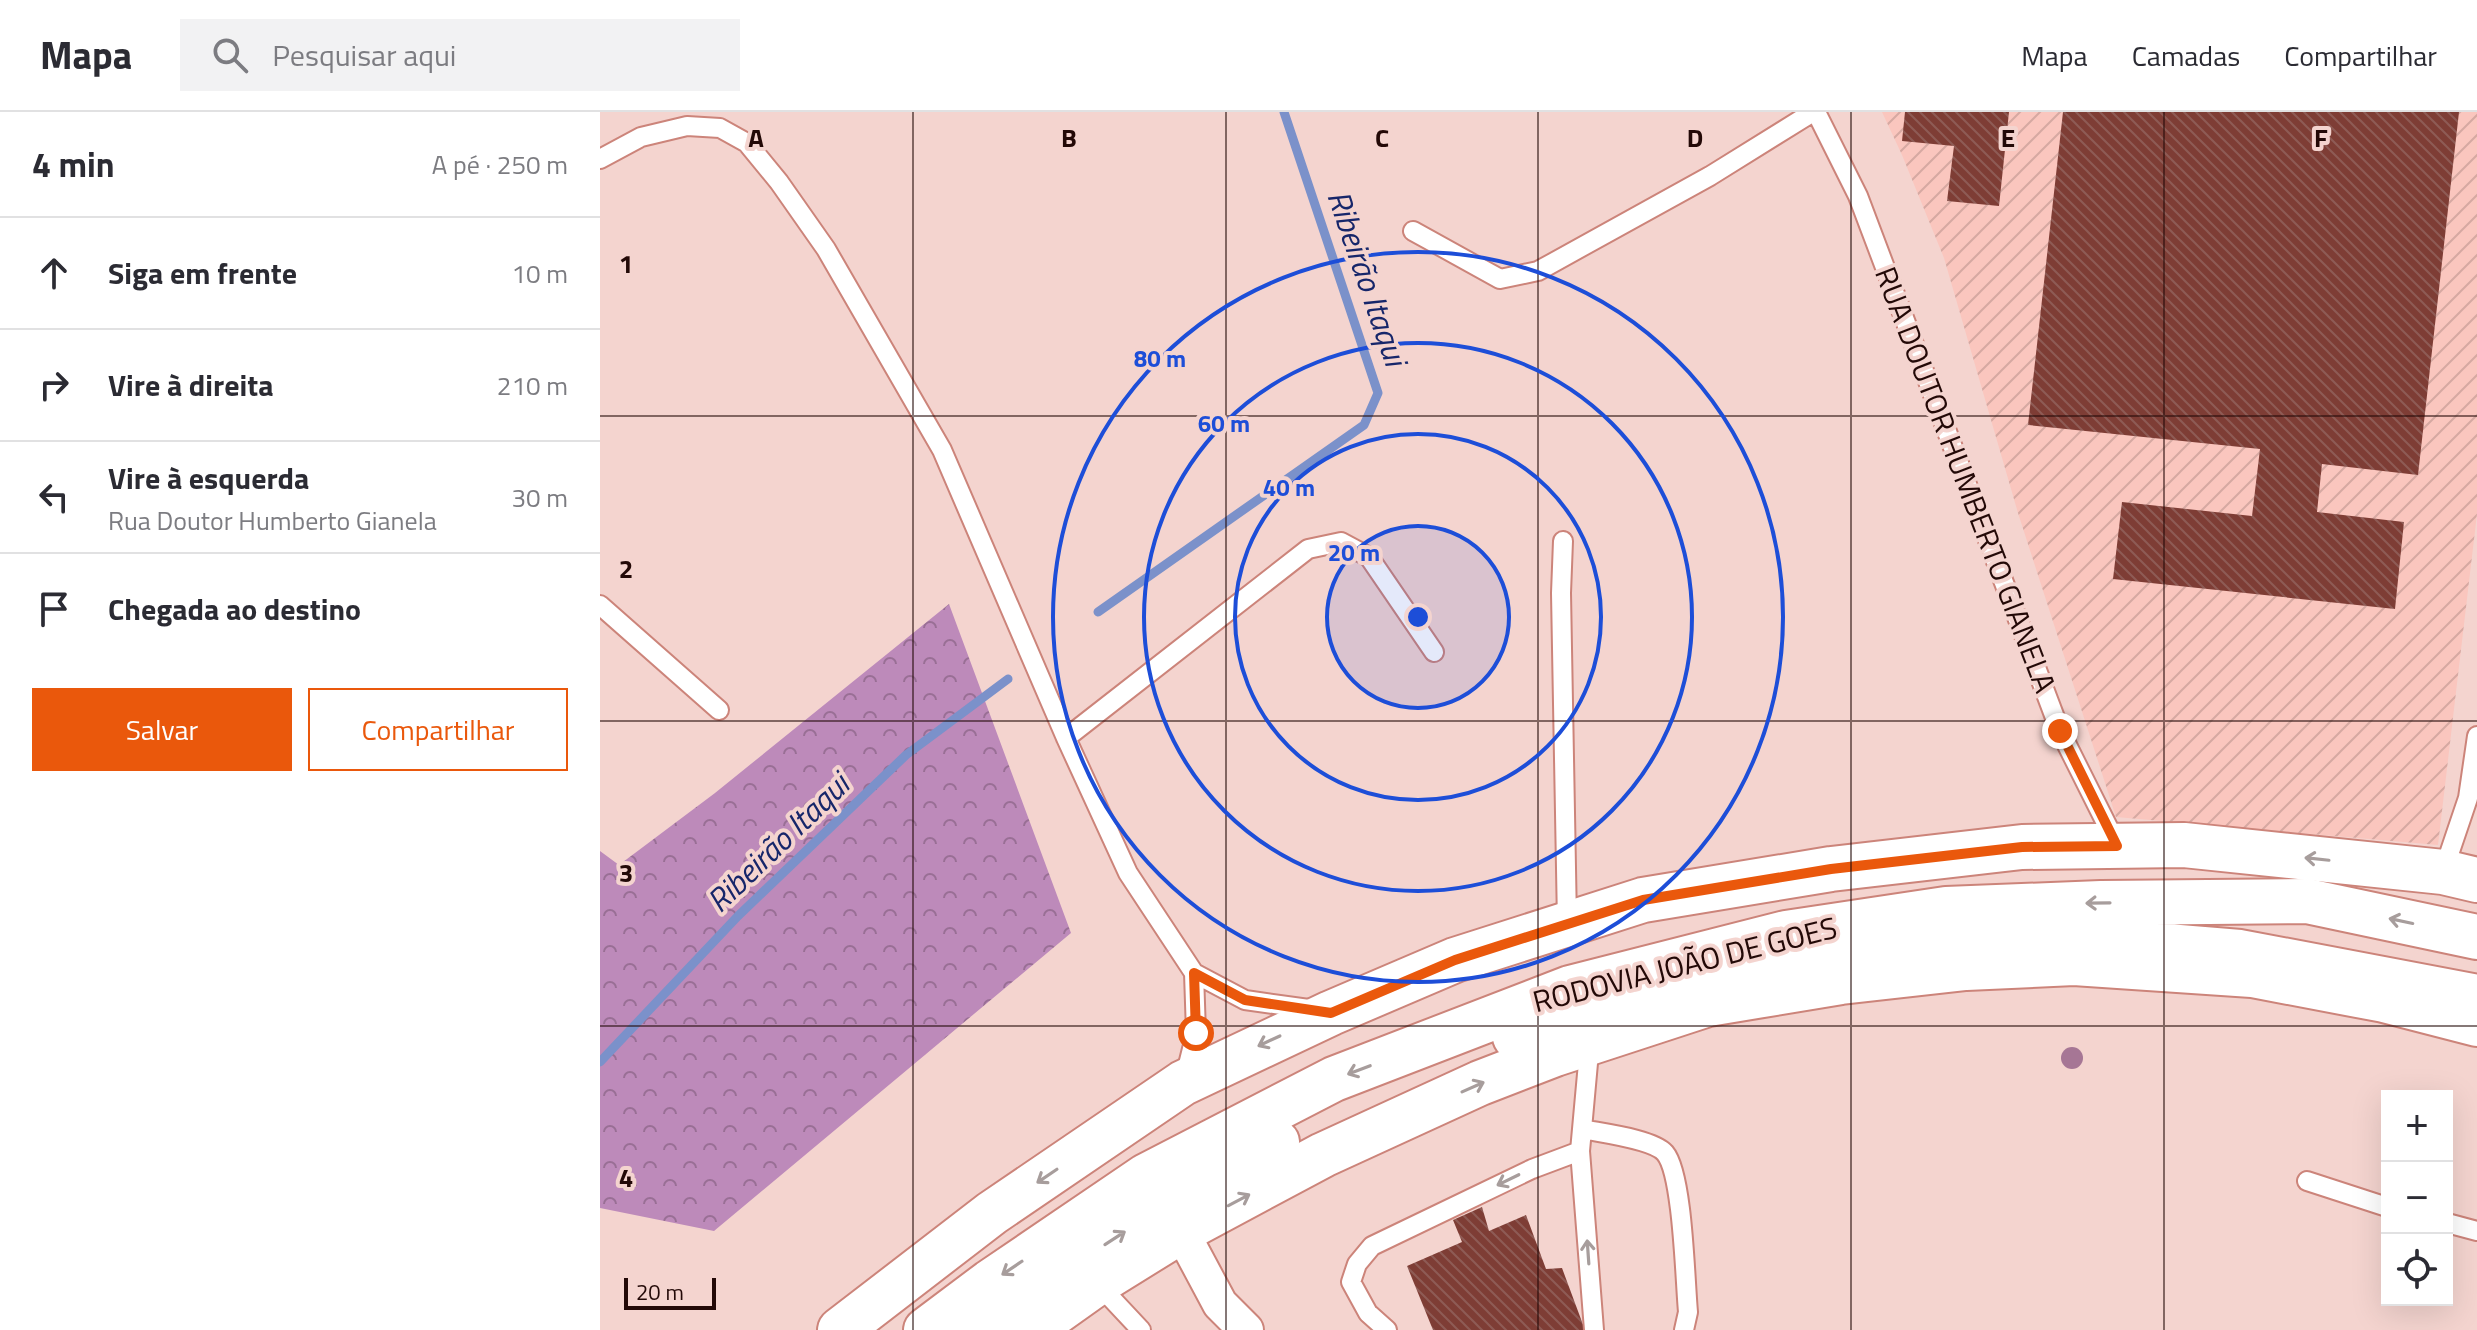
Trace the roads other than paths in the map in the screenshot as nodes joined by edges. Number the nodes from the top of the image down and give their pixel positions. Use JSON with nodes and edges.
{"nodes":[{"id":1,"x":1815,"y":112,"type":"edge"},
{"id":2,"x":600,"y":159,"type":"edge"},
{"id":3,"x":1413,"y":231,"type":"dead end"},
{"id":4,"x":1563,"y":541,"type":"dead end"},
{"id":5,"x":600,"y":605,"type":"edge"},
{"id":6,"x":1434,"y":652,"type":"dead end"},
{"id":7,"x":719,"y":710,"type":"dead end"},
{"id":8,"x":2477,"y":736,"type":"edge"},
{"id":9,"x":1066,"y":738,"type":"junction"},
{"id":10,"x":2117,"y":846,"type":"junction"},
{"id":11,"x":2460,"y":876,"type":"edge"},
{"id":12,"x":1567,"y":923,"type":"junction"},
{"id":13,"x":2477,"y":937,"type":"edge"},
{"id":14,"x":1194,"y":973,"type":"junction"},
{"id":15,"x":2477,"y":997,"type":"edge"},
{"id":16,"x":1331,"y":1013,"type":"junction"},
{"id":17,"x":2477,"y":1024,"type":"edge"},
{"id":18,"x":1589,"y":1052,"type":"dead end"},
{"id":19,"x":1183,"y":1083,"type":"junction"},
{"id":20,"x":1582,"y":1129,"type":"junction"},
{"id":21,"x":1580,"y":1151,"type":"junction"},
{"id":22,"x":2307,"y":1181,"type":"dead end"},
{"id":23,"x":2381,"y":1205,"type":"edge"},
{"id":24,"x":2453,"y":1225,"type":"edge"},
{"id":25,"x":1181,"y":1231,"type":"junction"},
{"id":26,"x":2477,"y":1231,"type":"edge"},
{"id":27,"x":1097,"y":1283,"type":"junction"},
{"id":28,"x":840,"y":1330,"type":"edge"},
{"id":29,"x":926,"y":1330,"type":"edge"},
{"id":30,"x":982,"y":1330,"type":"edge"},
{"id":31,"x":1031,"y":1330,"type":"edge"},
{"id":32,"x":1141,"y":1330,"type":"edge"},
{"id":33,"x":1246,"y":1330,"type":"edge"},
{"id":34,"x":1387,"y":1330,"type":"edge"},
{"id":35,"x":1594,"y":1330,"type":"edge"},
{"id":36,"x":1684,"y":1330,"type":"edge"}],
"edges":[{"from":1,"to":3,"type":"lane"},
{"from":1,"to":10,"type":"lane","name":"RUA DOUTOR HUMBERTO GIANELA"},
{"from":2,"to":9,"type":"lane"},
{"from":4,"to":12,"type":"lane"},
{"from":5,"to":7,"type":"lane"},
{"from":6,"to":9,"type":"lane"},
{"from":8,"to":11,"type":"lane"},
{"from":9,"to":14,"type":"lane"},
{"from":11,"to":10,"type":"main road","one_way":true},
{"from":10,"to":12,"type":"main road"},
{"from":12,"to":16,"type":"main road"},
{"from":13,"to":29,"type":"main road","name":"RODOVIA JOÃO DE GOES","one_way":true},
{"from":14,"to":16,"type":"lane"},
{"from":14,"to":19,"type":"lane"},
{"from":30,"to":15,"type":"main road","name":"RODOVIA JOÃO DE GOES","one_way":true},
{"from":16,"to":19,"type":"main road","one_way":true},
{"from":25,"to":17,"type":"main road","one_way":true},
{"from":18,"to":20,"type":"lane"},
{"from":19,"to":28,"type":"main road","one_way":true},
{"from":20,"to":21,"type":"lane"},
{"from":20,"to":36,"type":"lane"},
{"from":21,"to":34,"type":"lane","one_way":true},
{"from":35,"to":21,"type":"lane","one_way":true},
{"from":22,"to":23,"type":"lane"},
{"from":24,"to":26,"type":"lane"},
{"from":25,"to":27,"type":"main road"},
{"from":25,"to":33,"type":"street"},
{"from":27,"to":31,"type":"main road"},
{"from":27,"to":32,"type":"lane"}]}
